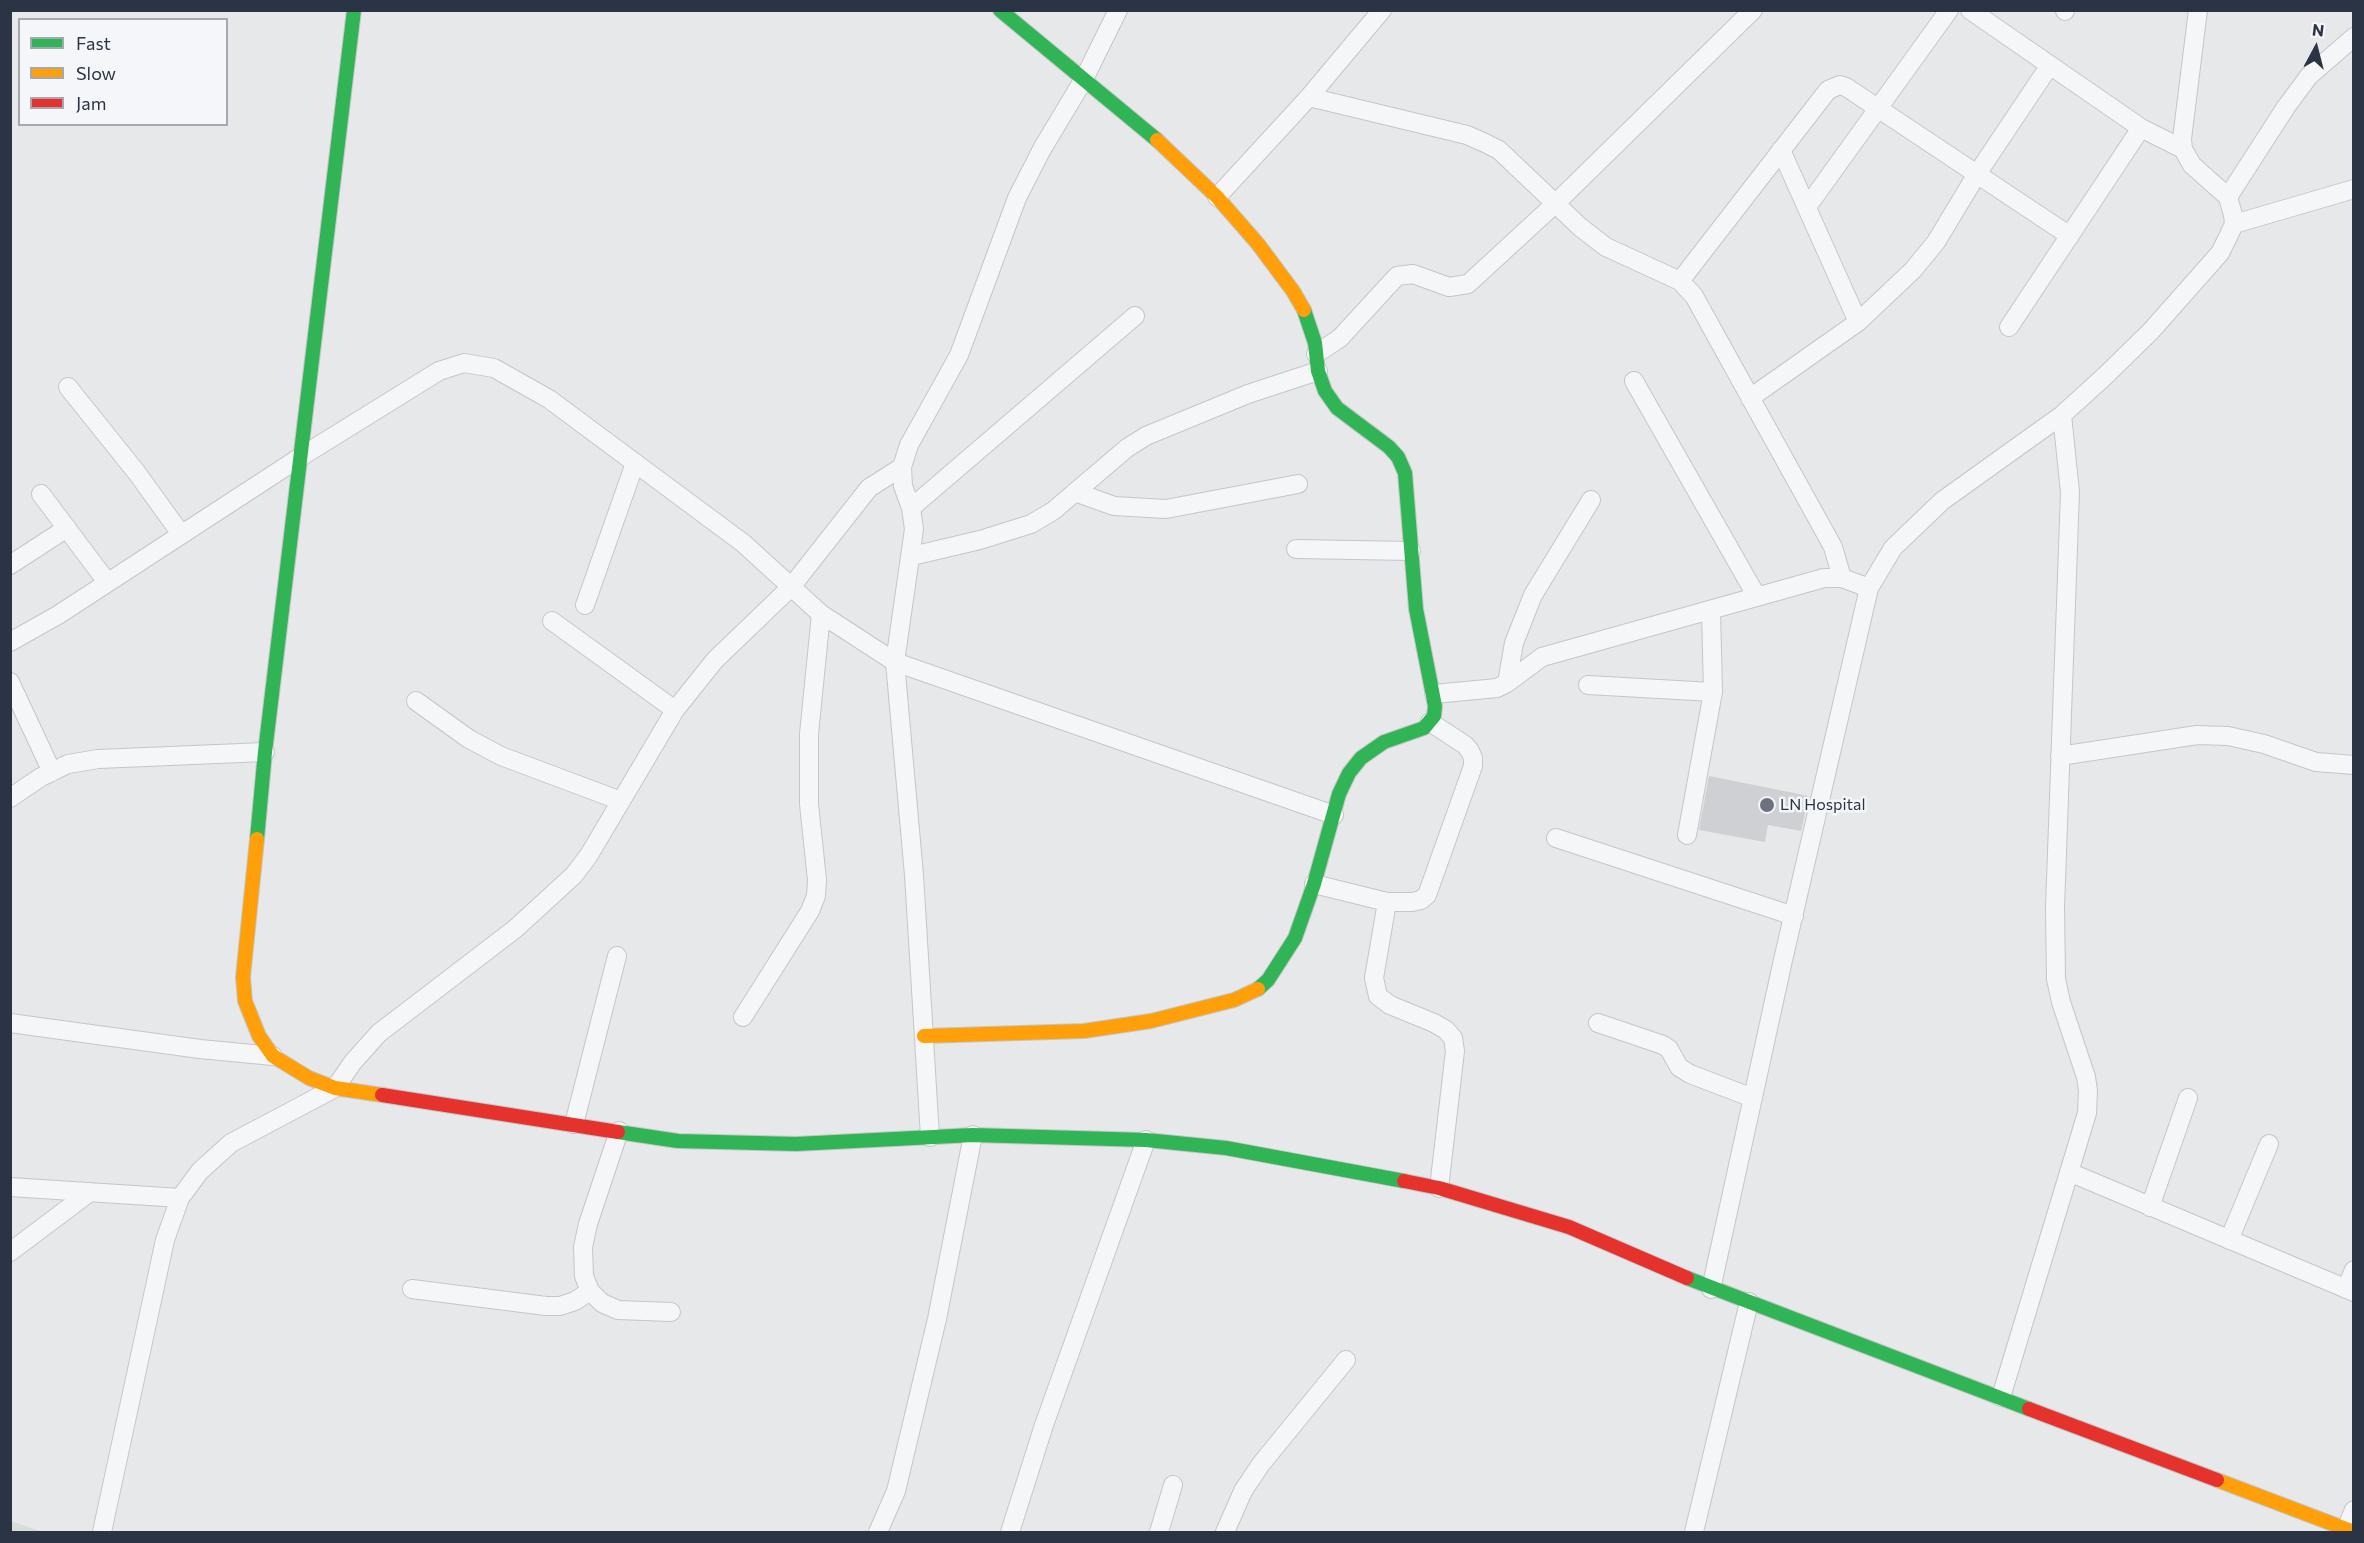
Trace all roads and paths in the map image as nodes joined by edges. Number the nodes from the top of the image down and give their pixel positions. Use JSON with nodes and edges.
{"nodes":[{"id":1,"x":354,"y":10,"type":"edge"},
{"id":2,"x":1000,"y":10,"type":"edge"},
{"id":3,"x":1118,"y":10,"type":"edge"},
{"id":4,"x":1382,"y":10,"type":"edge"},
{"id":5,"x":1753,"y":10,"type":"edge"},
{"id":6,"x":1949,"y":10,"type":"edge"},
{"id":7,"x":1970,"y":10,"type":"edge"},
{"id":8,"x":2198,"y":10,"type":"edge"},
{"id":9,"x":2354,"y":37,"type":"edge"},
{"id":10,"x":2050,"y":65,"type":"junction"},
{"id":11,"x":1084,"y":79,"type":"junction"},
{"id":12,"x":1309,"y":97,"type":"junction"},
{"id":13,"x":1878,"y":109,"type":"junction"},
{"id":14,"x":2141,"y":128,"type":"junction"},
{"id":15,"x":2183,"y":149,"type":"junction"},
{"id":16,"x":1781,"y":150,"type":"junction"},
{"id":17,"x":1977,"y":174,"type":"junction"},
{"id":18,"x":2354,"y":189,"type":"edge"},
{"id":19,"x":1217,"y":197,"type":"junction"},
{"id":20,"x":2228,"y":198,"type":"junction"},
{"id":21,"x":1556,"y":203,"type":"junction"},
{"id":22,"x":1807,"y":207,"type":"junction"},
{"id":23,"x":2234,"y":224,"type":"junction"},
{"id":24,"x":2070,"y":237,"type":"junction"},
{"id":25,"x":1680,"y":281,"type":"junction"},
{"id":26,"x":1135,"y":316,"type":"dead end"},
{"id":27,"x":1858,"y":322,"type":"junction"},
{"id":28,"x":2009,"y":327,"type":"dead end"},
{"id":29,"x":1317,"y":363,"type":"junction"},
{"id":30,"x":1634,"y":381,"type":"dead end"},
{"id":31,"x":68,"y":387,"type":"dead end"},
{"id":32,"x":1750,"y":398,"type":"junction"},
{"id":33,"x":2062,"y":416,"type":"junction"},
{"id":34,"x":302,"y":456,"type":"junction"},
{"id":35,"x":635,"y":463,"type":"junction"},
{"id":36,"x":902,"y":467,"type":"junction"},
{"id":37,"x":1298,"y":484,"type":"dead end"},
{"id":38,"x":1075,"y":492,"type":"junction"},
{"id":39,"x":41,"y":494,"type":"dead end"},
{"id":40,"x":1591,"y":500,"type":"dead end"},
{"id":41,"x":911,"y":508,"type":"junction"},
{"id":42,"x":67,"y":528,"type":"junction"},
{"id":43,"x":181,"y":534,"type":"junction"},
{"id":44,"x":1296,"y":549,"type":"dead end"},
{"id":45,"x":1411,"y":551,"type":"junction"},
{"id":46,"x":912,"y":556,"type":"junction"},
{"id":47,"x":10,"y":564,"type":"edge"},
{"id":48,"x":1842,"y":578,"type":"junction"},
{"id":49,"x":107,"y":582,"type":"junction"},
{"id":50,"x":791,"y":587,"type":"junction"},
{"id":51,"x":1869,"y":588,"type":"junction"},
{"id":52,"x":1758,"y":597,"type":"junction"},
{"id":53,"x":585,"y":605,"type":"dead end"},
{"id":54,"x":1711,"y":611,"type":"junction"},
{"id":55,"x":822,"y":614,"type":"junction"},
{"id":56,"x":552,"y":621,"type":"dead end"},
{"id":57,"x":10,"y":642,"type":"edge"},
{"id":58,"x":895,"y":662,"type":"junction"},
{"id":59,"x":10,"y":682,"type":"edge"},
{"id":60,"x":1507,"y":683,"type":"junction"},
{"id":61,"x":1588,"y":685,"type":"dead end"},
{"id":62,"x":1713,"y":692,"type":"junction"},
{"id":63,"x":1434,"y":694,"type":"junction"},
{"id":64,"x":416,"y":700,"type":"dead end"},
{"id":65,"x":675,"y":710,"type":"junction"},
{"id":66,"x":1430,"y":723,"type":"junction"},
{"id":67,"x":265,"y":752,"type":"junction"},
{"id":68,"x":2060,"y":756,"type":"junction"},
{"id":69,"x":2354,"y":765,"type":"edge"},
{"id":70,"x":52,"y":772,"type":"junction"},
{"id":71,"x":10,"y":798,"type":"edge"},
{"id":72,"x":621,"y":801,"type":"junction"},
{"id":73,"x":1334,"y":815,"type":"junction"},
{"id":74,"x":1687,"y":835,"type":"dead end"},
{"id":75,"x":1556,"y":838,"type":"dead end"},
{"id":76,"x":1314,"y":884,"type":"junction"},
{"id":77,"x":1387,"y":902,"type":"junction"},
{"id":78,"x":1794,"y":916,"type":"junction"},
{"id":79,"x":617,"y":956,"type":"dead end"},
{"id":80,"x":743,"y":1017,"type":"dead end"},
{"id":81,"x":10,"y":1023,"type":"edge"},
{"id":82,"x":1598,"y":1023,"type":"dead end"},
{"id":83,"x":924,"y":1036,"type":"junction"},
{"id":84,"x":273,"y":1056,"type":"junction"},
{"id":85,"x":335,"y":1088,"type":"junction"},
{"id":86,"x":1753,"y":1098,"type":"junction"},
{"id":87,"x":2188,"y":1098,"type":"dead end"},
{"id":88,"x":574,"y":1124,"type":"junction"},
{"id":89,"x":620,"y":1131,"type":"junction"},
{"id":90,"x":973,"y":1135,"type":"junction"},
{"id":91,"x":930,"y":1137,"type":"junction"},
{"id":92,"x":1146,"y":1140,"type":"junction"},
{"id":93,"x":2269,"y":1143,"type":"dead end"},
{"id":94,"x":2069,"y":1172,"type":"junction"},
{"id":95,"x":10,"y":1187,"type":"edge"},
{"id":96,"x":1439,"y":1188,"type":"junction"},
{"id":97,"x":90,"y":1192,"type":"junction"},
{"id":98,"x":180,"y":1198,"type":"junction"},
{"id":99,"x":2150,"y":1207,"type":"junction"},
{"id":100,"x":2229,"y":1240,"type":"junction"},
{"id":101,"x":10,"y":1252,"type":"edge"},
{"id":102,"x":2354,"y":1270,"type":"edge"},
{"id":103,"x":412,"y":1289,"type":"dead end"},
{"id":104,"x":1711,"y":1289,"type":"junction"},
{"id":105,"x":2350,"y":1290,"type":"edge"},
{"id":106,"x":590,"y":1291,"type":"junction"},
{"id":107,"x":1749,"y":1302,"type":"junction"},
{"id":108,"x":671,"y":1312,"type":"dead end"},
{"id":109,"x":1346,"y":1360,"type":"dead end"},
{"id":110,"x":2001,"y":1397,"type":"junction"},
{"id":111,"x":1173,"y":1485,"type":"dead end"},
{"id":112,"x":2354,"y":1510,"type":"edge"},
{"id":113,"x":2350,"y":1531,"type":"edge"},
{"id":114,"x":102,"y":1533,"type":"edge"},
{"id":115,"x":878,"y":1533,"type":"edge"},
{"id":116,"x":1010,"y":1533,"type":"edge"},
{"id":117,"x":1159,"y":1533,"type":"edge"},
{"id":118,"x":1225,"y":1533,"type":"edge"},
{"id":119,"x":1694,"y":1533,"type":"edge"}],
"edges":[{"from":1,"to":34,"type":"street"},
{"from":2,"to":11,"type":"street"},
{"from":3,"to":11,"type":"street"},
{"from":4,"to":12,"type":"street"},
{"from":5,"to":21,"type":"street"},
{"from":6,"to":13,"type":"street"},
{"from":7,"to":10,"type":"street"},
{"from":8,"to":15,"type":"street"},
{"from":9,"to":20,"type":"street"},
{"from":10,"to":14,"type":"street"},
{"from":10,"to":17,"type":"street"},
{"from":11,"to":19,"type":"street"},
{"from":11,"to":36,"type":"street"},
{"from":12,"to":19,"type":"street"},
{"from":12,"to":21,"type":"street"},
{"from":13,"to":16,"type":"street"},
{"from":13,"to":17,"type":"street"},
{"from":13,"to":22,"type":"street"},
{"from":14,"to":15,"type":"street"},
{"from":14,"to":24,"type":"street"},
{"from":15,"to":20,"type":"street"},
{"from":16,"to":22,"type":"street"},
{"from":16,"to":25,"type":"street"},
{"from":17,"to":24,"type":"street"},
{"from":17,"to":27,"type":"street"},
{"from":18,"to":23,"type":"street"},
{"from":19,"to":29,"type":"street"},
{"from":20,"to":23,"type":"street"},
{"from":21,"to":25,"type":"street"},
{"from":21,"to":29,"type":"street"},
{"from":22,"to":27,"type":"street"},
{"from":23,"to":33,"type":"street"},
{"from":24,"to":28,"type":"street"},
{"from":25,"to":32,"type":"street"},
{"from":26,"to":41,"type":"street"},
{"from":27,"to":32,"type":"street"},
{"from":29,"to":38,"type":"street"},
{"from":29,"to":45,"type":"street"},
{"from":30,"to":52,"type":"street"},
{"from":31,"to":43,"type":"street"},
{"from":32,"to":48,"type":"street"},
{"from":33,"to":51,"type":"street"},
{"from":33,"to":68,"type":"street"},
{"from":34,"to":35,"type":"street"},
{"from":34,"to":43,"type":"street"},
{"from":34,"to":67,"type":"street"},
{"from":35,"to":50,"type":"street"},
{"from":35,"to":53,"type":"street"},
{"from":36,"to":41,"type":"street"},
{"from":36,"to":50,"type":"street"},
{"from":37,"to":38,"type":"street"},
{"from":38,"to":46,"type":"street"},
{"from":39,"to":42,"type":"street"},
{"from":40,"to":60,"type":"street"},
{"from":41,"to":46,"type":"street"},
{"from":42,"to":47,"type":"street"},
{"from":42,"to":49,"type":"street"},
{"from":43,"to":49,"type":"street"},
{"from":44,"to":45,"type":"street"},
{"from":45,"to":63,"type":"street"},
{"from":46,"to":58,"type":"street"},
{"from":48,"to":51,"type":"street"},
{"from":48,"to":52,"type":"street"},
{"from":49,"to":57,"type":"street"},
{"from":50,"to":55,"type":"street"},
{"from":50,"to":65,"type":"street"},
{"from":51,"to":78,"type":"street"},
{"from":52,"to":54,"type":"street"},
{"from":54,"to":60,"type":"street"},
{"from":54,"to":62,"type":"street"},
{"from":55,"to":58,"type":"street"},
{"from":55,"to":80,"type":"street"},
{"from":56,"to":65,"type":"street"},
{"from":58,"to":73,"type":"street"},
{"from":58,"to":83,"type":"street"},
{"from":59,"to":70,"type":"street"},
{"from":60,"to":63,"type":"street"},
{"from":61,"to":62,"type":"street"},
{"from":62,"to":74,"type":"street"},
{"from":63,"to":66,"type":"street"},
{"from":64,"to":72,"type":"street"},
{"from":65,"to":72,"type":"street"},
{"from":66,"to":73,"type":"street"},
{"from":66,"to":77,"type":"street"},
{"from":67,"to":70,"type":"street"},
{"from":67,"to":84,"type":"street"},
{"from":68,"to":69,"type":"street"},
{"from":68,"to":94,"type":"street"},
{"from":70,"to":71,"type":"street"},
{"from":72,"to":85,"type":"street"},
{"from":73,"to":76,"type":"street"},
{"from":75,"to":78,"type":"street"},
{"from":76,"to":77,"type":"street"},
{"from":76,"to":83,"type":"street"},
{"from":77,"to":96,"type":"street"},
{"from":78,"to":86,"type":"street"},
{"from":79,"to":88,"type":"street"},
{"from":81,"to":84,"type":"street"},
{"from":82,"to":86,"type":"street"},
{"from":83,"to":91,"type":"street"},
{"from":84,"to":85,"type":"street"},
{"from":85,"to":88,"type":"street"},
{"from":85,"to":98,"type":"street"},
{"from":86,"to":104,"type":"street"},
{"from":87,"to":99,"type":"street"},
{"from":88,"to":89,"type":"street"},
{"from":89,"to":91,"type":"street"},
{"from":89,"to":106,"type":"street"},
{"from":90,"to":91,"type":"street"},
{"from":90,"to":92,"type":"street"},
{"from":90,"to":115,"type":"street"},
{"from":92,"to":96,"type":"street"},
{"from":92,"to":116,"type":"street"},
{"from":93,"to":100,"type":"street"},
{"from":94,"to":99,"type":"street"},
{"from":94,"to":110,"type":"street"},
{"from":95,"to":97,"type":"street"},
{"from":96,"to":104,"type":"street"},
{"from":97,"to":98,"type":"street"},
{"from":97,"to":101,"type":"street"},
{"from":98,"to":114,"type":"street"},
{"from":99,"to":100,"type":"street"},
{"from":100,"to":105,"type":"street"},
{"from":102,"to":105,"type":"street"},
{"from":103,"to":106,"type":"street"},
{"from":104,"to":107,"type":"street"},
{"from":106,"to":108,"type":"street"},
{"from":107,"to":110,"type":"street"},
{"from":107,"to":119,"type":"street"},
{"from":109,"to":118,"type":"street"},
{"from":110,"to":113,"type":"street"},
{"from":111,"to":117,"type":"street"},
{"from":112,"to":113,"type":"street"}]}
